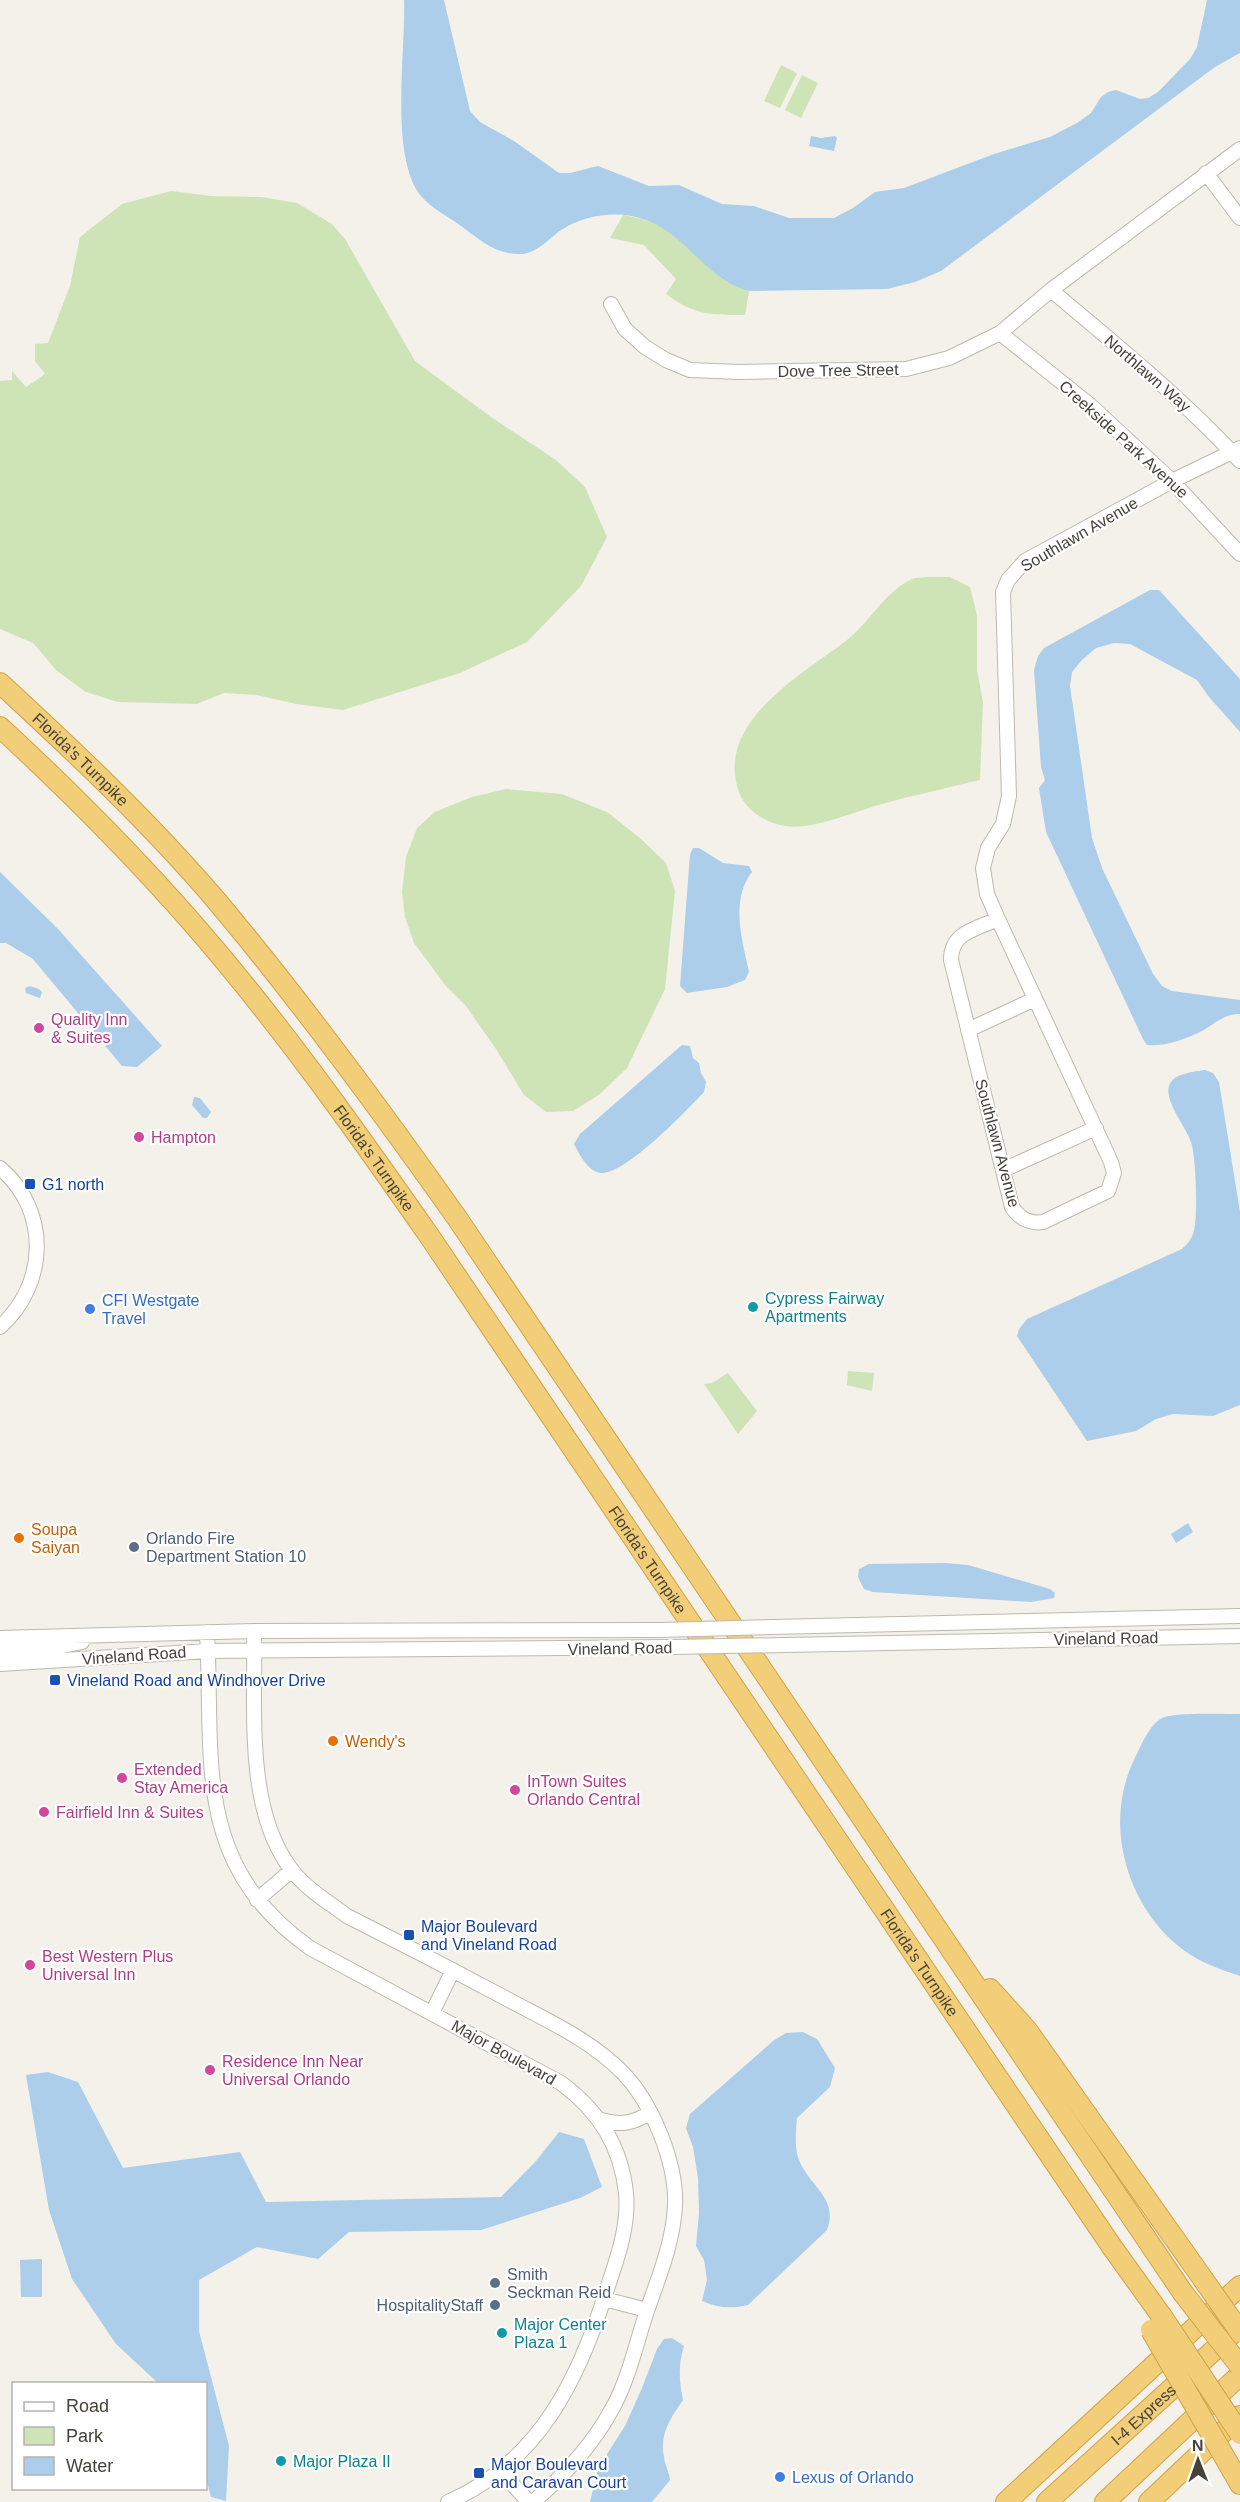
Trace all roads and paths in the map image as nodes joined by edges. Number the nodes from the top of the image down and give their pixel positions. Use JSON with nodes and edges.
{"nodes":[{"id":1,"x":1240,"y":149,"type":"edge"},
{"id":2,"x":1206,"y":173,"type":"junction"},
{"id":3,"x":1240,"y":218,"type":"edge"},
{"id":4,"x":1051,"y":290,"type":"junction"},
{"id":5,"x":611,"y":304,"type":"dead end"},
{"id":6,"x":1000,"y":333,"type":"junction"},
{"id":7,"x":1238,"y":454,"type":"edge"},
{"id":8,"x":1172,"y":481,"type":"junction"},
{"id":9,"x":1240,"y":554,"type":"edge"},
{"id":10,"x":0,"y":683,"type":"edge"},
{"id":11,"x":0,"y":727,"type":"edge"},
{"id":12,"x":998,"y":919,"type":"junction"},
{"id":13,"x":1035,"y":999,"type":"junction"},
{"id":14,"x":968,"y":1030,"type":"junction"},
{"id":15,"x":1096,"y":1128,"type":"junction"},
{"id":16,"x":0,"y":1168,"type":"edge"},
{"id":17,"x":1003,"y":1170,"type":"junction"},
{"id":18,"x":0,"y":1327,"type":"edge"},
{"id":19,"x":1222,"y":1616,"type":"junction"},
{"id":20,"x":1240,"y":1616,"type":"edge"},
{"id":21,"x":1143,"y":1619,"type":"junction"},
{"id":22,"x":254,"y":1631,"type":"junction"},
{"id":23,"x":207,"y":1632,"type":"junction"},
{"id":24,"x":119,"y":1634,"type":"junction"},
{"id":25,"x":1240,"y":1636,"type":"edge"},
{"id":26,"x":1222,"y":1637,"type":"junction"},
{"id":27,"x":0,"y":1638,"type":"edge"},
{"id":28,"x":1143,"y":1638,"type":"junction"},
{"id":29,"x":0,"y":1650,"type":"edge"},
{"id":30,"x":254,"y":1650,"type":"junction"},
{"id":31,"x":208,"y":1651,"type":"junction"},
{"id":32,"x":0,"y":1664,"type":"edge"},
{"id":33,"x":292,"y":1870,"type":"junction"},
{"id":34,"x":256,"y":1899,"type":"junction"},
{"id":35,"x":942,"y":1936,"type":"junction"},
{"id":36,"x":453,"y":1970,"type":"junction"},
{"id":37,"x":432,"y":2013,"type":"junction"},
{"id":38,"x":650,"y":2113,"type":"junction"},
{"id":39,"x":601,"y":2120,"type":"junction"},
{"id":40,"x":1240,"y":2286,"type":"edge"},
{"id":41,"x":604,"y":2299,"type":"junction"},
{"id":42,"x":647,"y":2310,"type":"junction"},
{"id":43,"x":1157,"y":2324,"type":"junction"},
{"id":44,"x":1240,"y":2326,"type":"edge"},
{"id":45,"x":1240,"y":2332,"type":"edge"},
{"id":46,"x":1240,"y":2366,"type":"edge"},
{"id":47,"x":1240,"y":2375,"type":"edge"},
{"id":48,"x":1240,"y":2416,"type":"edge"},
{"id":49,"x":1240,"y":2434,"type":"edge"},
{"id":50,"x":500,"y":2470,"type":"junction"},
{"id":51,"x":1240,"y":2484,"type":"edge"},
{"id":52,"x":448,"y":2502,"type":"edge"},
{"id":53,"x":529,"y":2502,"type":"edge"},
{"id":54,"x":533,"y":2502,"type":"edge"},
{"id":55,"x":1006,"y":2502,"type":"edge"},
{"id":56,"x":1047,"y":2502,"type":"edge"},
{"id":57,"x":1105,"y":2502,"type":"edge"},
{"id":58,"x":1149,"y":2502,"type":"edge"}],
"edges":[{"from":1,"to":2,"type":"street","name":"Dove Tree Street"},
{"from":2,"to":3,"type":"street"},
{"from":2,"to":4,"type":"street","name":"Dove Tree Street"},
{"from":4,"to":6,"type":"street","name":"Dove Tree Street"},
{"from":4,"to":7,"type":"street","name":"Northlawn Way"},
{"from":5,"to":6,"type":"street","name":"Dove Tree Street"},
{"from":6,"to":8,"type":"street","name":"Creekside Park Avenue"},
{"from":7,"to":8,"type":"street","name":"Southlawn Avenue"},
{"from":8,"to":9,"type":"street","name":"Creekside Park Avenue"},
{"from":8,"to":12,"type":"street","name":"Southlawn Avenue"},
{"from":10,"to":35,"type":"highway","name":"Florida's Turnpike"},
{"from":11,"to":43,"type":"highway","name":"Florida's Turnpike"},
{"from":12,"to":13,"type":"street","name":"Southlawn Avenue"},
{"from":12,"to":14,"type":"street","name":"Southlawn Avenue"},
{"from":13,"to":14,"type":"street"},
{"from":13,"to":15,"type":"street","name":"Southlawn Avenue"},
{"from":14,"to":17,"type":"street","name":"Southlawn Avenue"},
{"from":15,"to":17,"type":"street"},
{"from":15,"to":17,"type":"street","name":"Southlawn Avenue"},
{"from":16,"to":18,"type":"street"},
{"from":19,"to":20,"type":"street","name":"Vineland Road"},
{"from":19,"to":21,"type":"street","name":"Vineland Road"},
{"from":19,"to":26,"type":"street"},
{"from":21,"to":22,"type":"street","name":"Vineland Road","bridge":true},
{"from":21,"to":28,"type":"street"},
{"from":22,"to":23,"type":"street","name":"Vineland Road"},
{"from":22,"to":30,"type":"street"},
{"from":23,"to":24,"type":"street","name":"Vineland Road"},
{"from":23,"to":31,"type":"street","name":"Major Boulevard"},
{"from":24,"to":27,"type":"street","name":"Vineland Road"},
{"from":24,"to":29,"type":"street"},
{"from":25,"to":26,"type":"street","name":"Vineland Road"},
{"from":26,"to":28,"type":"street","name":"Vineland Road"},
{"from":28,"to":30,"type":"street","name":"Vineland Road","bridge":true},
{"from":30,"to":31,"type":"street","name":"Vineland Road"},
{"from":30,"to":33,"type":"street"},
{"from":31,"to":32,"type":"street","name":"Vineland Road"},
{"from":31,"to":34,"type":"street","name":"Major Boulevard"},
{"from":33,"to":34,"type":"street"},
{"from":33,"to":36,"type":"street"},
{"from":34,"to":37,"type":"street","name":"Major Boulevard"},
{"from":35,"to":45,"type":"highway","bridge":true},
{"from":35,"to":46,"type":"highway","name":"Florida's Turnpike","bridge":true},
{"from":36,"to":37,"type":"street"},
{"from":36,"to":38,"type":"street"},
{"from":37,"to":39,"type":"street","name":"Major Boulevard"},
{"from":38,"to":39,"type":"street"},
{"from":38,"to":42,"type":"street"},
{"from":39,"to":41,"type":"street","name":"Major Boulevard"},
{"from":40,"to":55,"type":"highway"},
{"from":41,"to":42,"type":"street"},
{"from":41,"to":50,"type":"street","name":"Major Boulevard"},
{"from":42,"to":54,"type":"street"},
{"from":43,"to":49,"type":"highway","name":"Florida's Turnpike","bridge":true},
{"from":43,"to":51,"type":"highway","bridge":true},
{"from":44,"to":56,"type":"highway","name":"I-4 Express"},
{"from":47,"to":57,"type":"highway"},
{"from":48,"to":58,"type":"highway"},
{"from":50,"to":52,"type":"street","name":"Major Boulevard"},
{"from":50,"to":53,"type":"street"}]}
